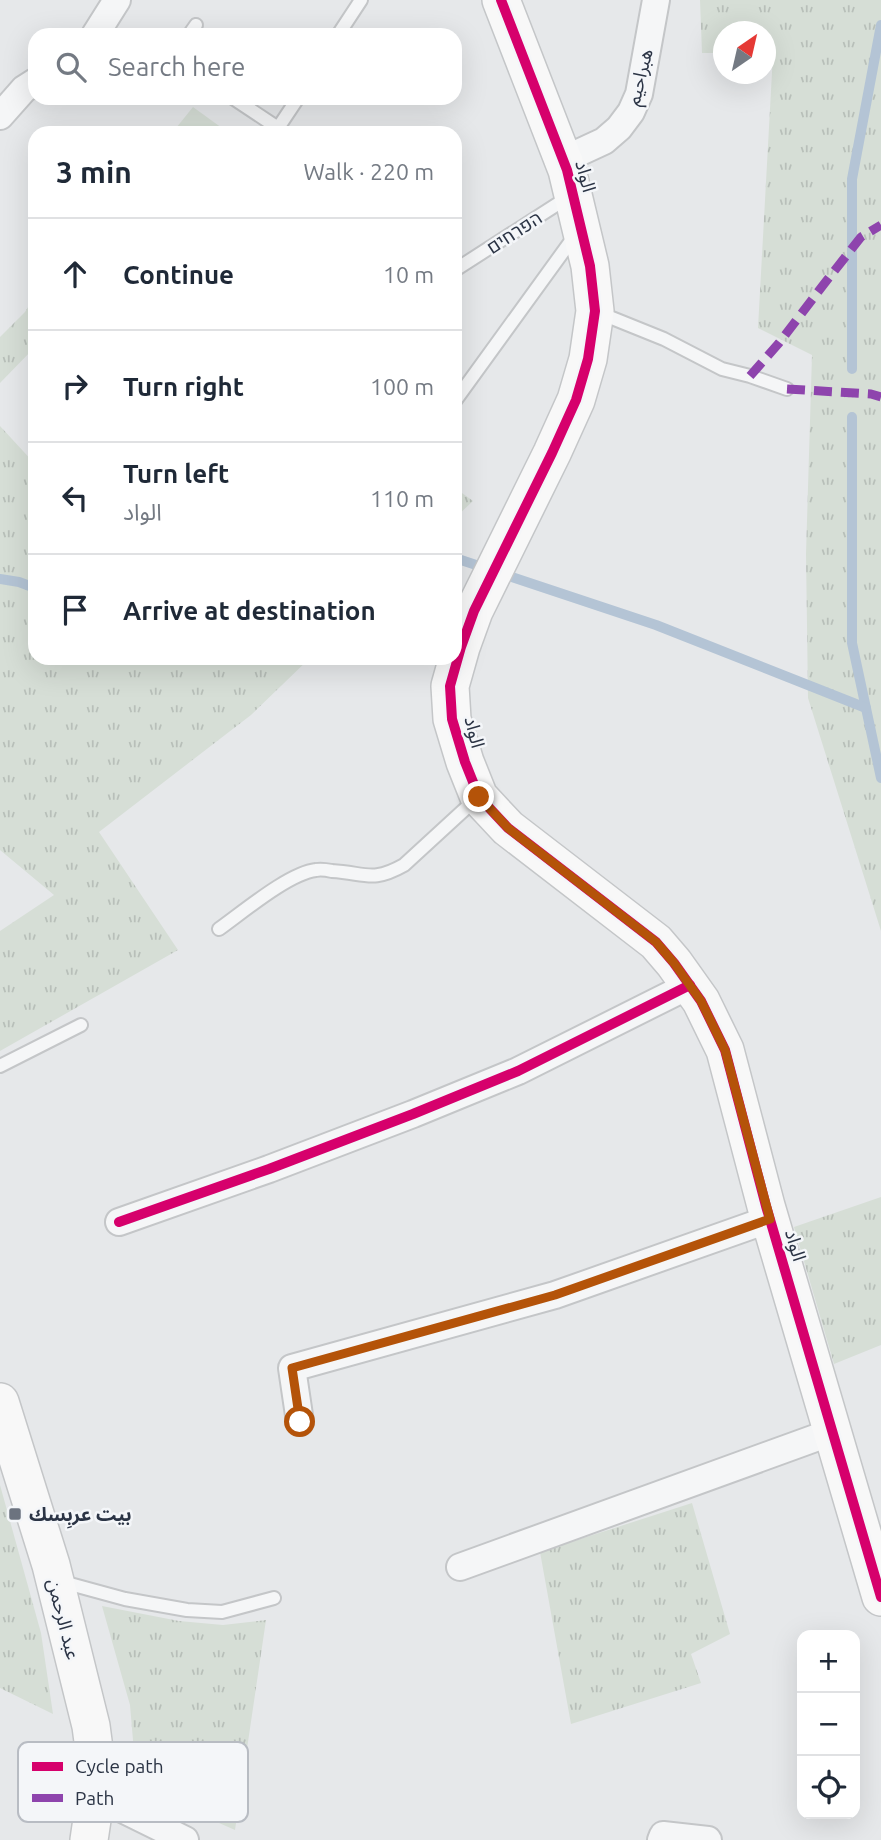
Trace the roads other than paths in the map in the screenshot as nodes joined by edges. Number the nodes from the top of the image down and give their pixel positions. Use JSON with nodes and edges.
{"nodes":[{"id":1,"x":117,"y":0,"type":"edge"},
{"id":2,"x":360,"y":0,"type":"edge"},
{"id":3,"x":501,"y":0,"type":"edge"},
{"id":4,"x":656,"y":0,"type":"edge"},
{"id":5,"x":99,"y":28,"type":"edge"},
{"id":6,"x":342,"y":28,"type":"edge"},
{"id":7,"x":28,"y":86,"type":"edge"},
{"id":8,"x":244,"y":105,"type":"edge"},
{"id":9,"x":293,"y":105,"type":"edge"},
{"id":10,"x":0,"y":116,"type":"edge"},
{"id":11,"x":275,"y":126,"type":"edge"},
{"id":12,"x":279,"y":126,"type":"edge"},
{"id":13,"x":572,"y":194,"type":"junction"},
{"id":14,"x":462,"y":265,"type":"edge"},
{"id":15,"x":595,"y":311,"type":"junction"},
{"id":16,"x":462,"y":389,"type":"edge"},
{"id":17,"x":787,"y":389,"type":"dead end"},
{"id":18,"x":462,"y":643,"type":"edge"},
{"id":19,"x":456,"y":665,"type":"edge"},
{"id":20,"x":479,"y":797,"type":"junction"},
{"id":21,"x":219,"y":929,"type":"dead end"},
{"id":22,"x":690,"y":985,"type":"junction"},
{"id":23,"x":81,"y":1025,"type":"dead end"},
{"id":24,"x":0,"y":1066,"type":"edge"},
{"id":25,"x":770,"y":1219,"type":"junction"},
{"id":26,"x":119,"y":1222,"type":"dead end"},
{"id":27,"x":0,"y":1402,"type":"edge"},
{"id":28,"x":300,"y":1422,"type":"dead end"},
{"id":29,"x":832,"y":1432,"type":"junction"},
{"id":30,"x":460,"y":1567,"type":"dead end"},
{"id":31,"x":55,"y":1580,"type":"junction"},
{"id":32,"x":881,"y":1597,"type":"edge"},
{"id":33,"x":274,"y":1598,"type":"dead end"},
{"id":34,"x":93,"y":1742,"type":"edge"},
{"id":35,"x":92,"y":1822,"type":"edge"},
{"id":36,"x":149,"y":1822,"type":"edge"},
{"id":37,"x":89,"y":1840,"type":"edge"},
{"id":38,"x":185,"y":1840,"type":"edge"},
{"id":39,"x":662,"y":1840,"type":"edge"},
{"id":40,"x":708,"y":1840,"type":"edge"}],
"edges":[{"from":1,"to":5,"type":"street"},
{"from":2,"to":6,"type":"lane"},
{"from":3,"to":13,"type":"street","name":"الواد"},
{"from":4,"to":13,"type":"street","name":"هبراحيم"},
{"from":7,"to":10,"type":"street"},
{"from":8,"to":11,"type":"lane"},
{"from":9,"to":12,"type":"lane"},
{"from":13,"to":14,"type":"lane","name":"הפרחים"},
{"from":13,"to":15,"type":"street","name":"الواد"},
{"from":13,"to":16,"type":"lane"},
{"from":15,"to":17,"type":"lane"},
{"from":15,"to":18,"type":"street","name":"الواد"},
{"from":19,"to":20,"type":"street","name":"الواد"},
{"from":20,"to":21,"type":"lane"},
{"from":20,"to":22,"type":"street","name":"الواد"},
{"from":22,"to":25,"type":"street","name":"الواد"},
{"from":22,"to":26,"type":"street"},
{"from":23,"to":24,"type":"lane"},
{"from":25,"to":28,"type":"street"},
{"from":25,"to":29,"type":"street","name":"الواد"},
{"from":27,"to":31,"type":"street","name":"عبد الرحمن"},
{"from":29,"to":30,"type":"street"},
{"from":29,"to":32,"type":"street","name":"الواد"},
{"from":31,"to":33,"type":"lane"},
{"from":31,"to":34,"type":"street","name":"عبد الرحمن"},
{"from":35,"to":37,"type":"street","name":"عبد الرحمن"},
{"from":36,"to":38,"type":"street"},
{"from":39,"to":40,"type":"street"}]}
